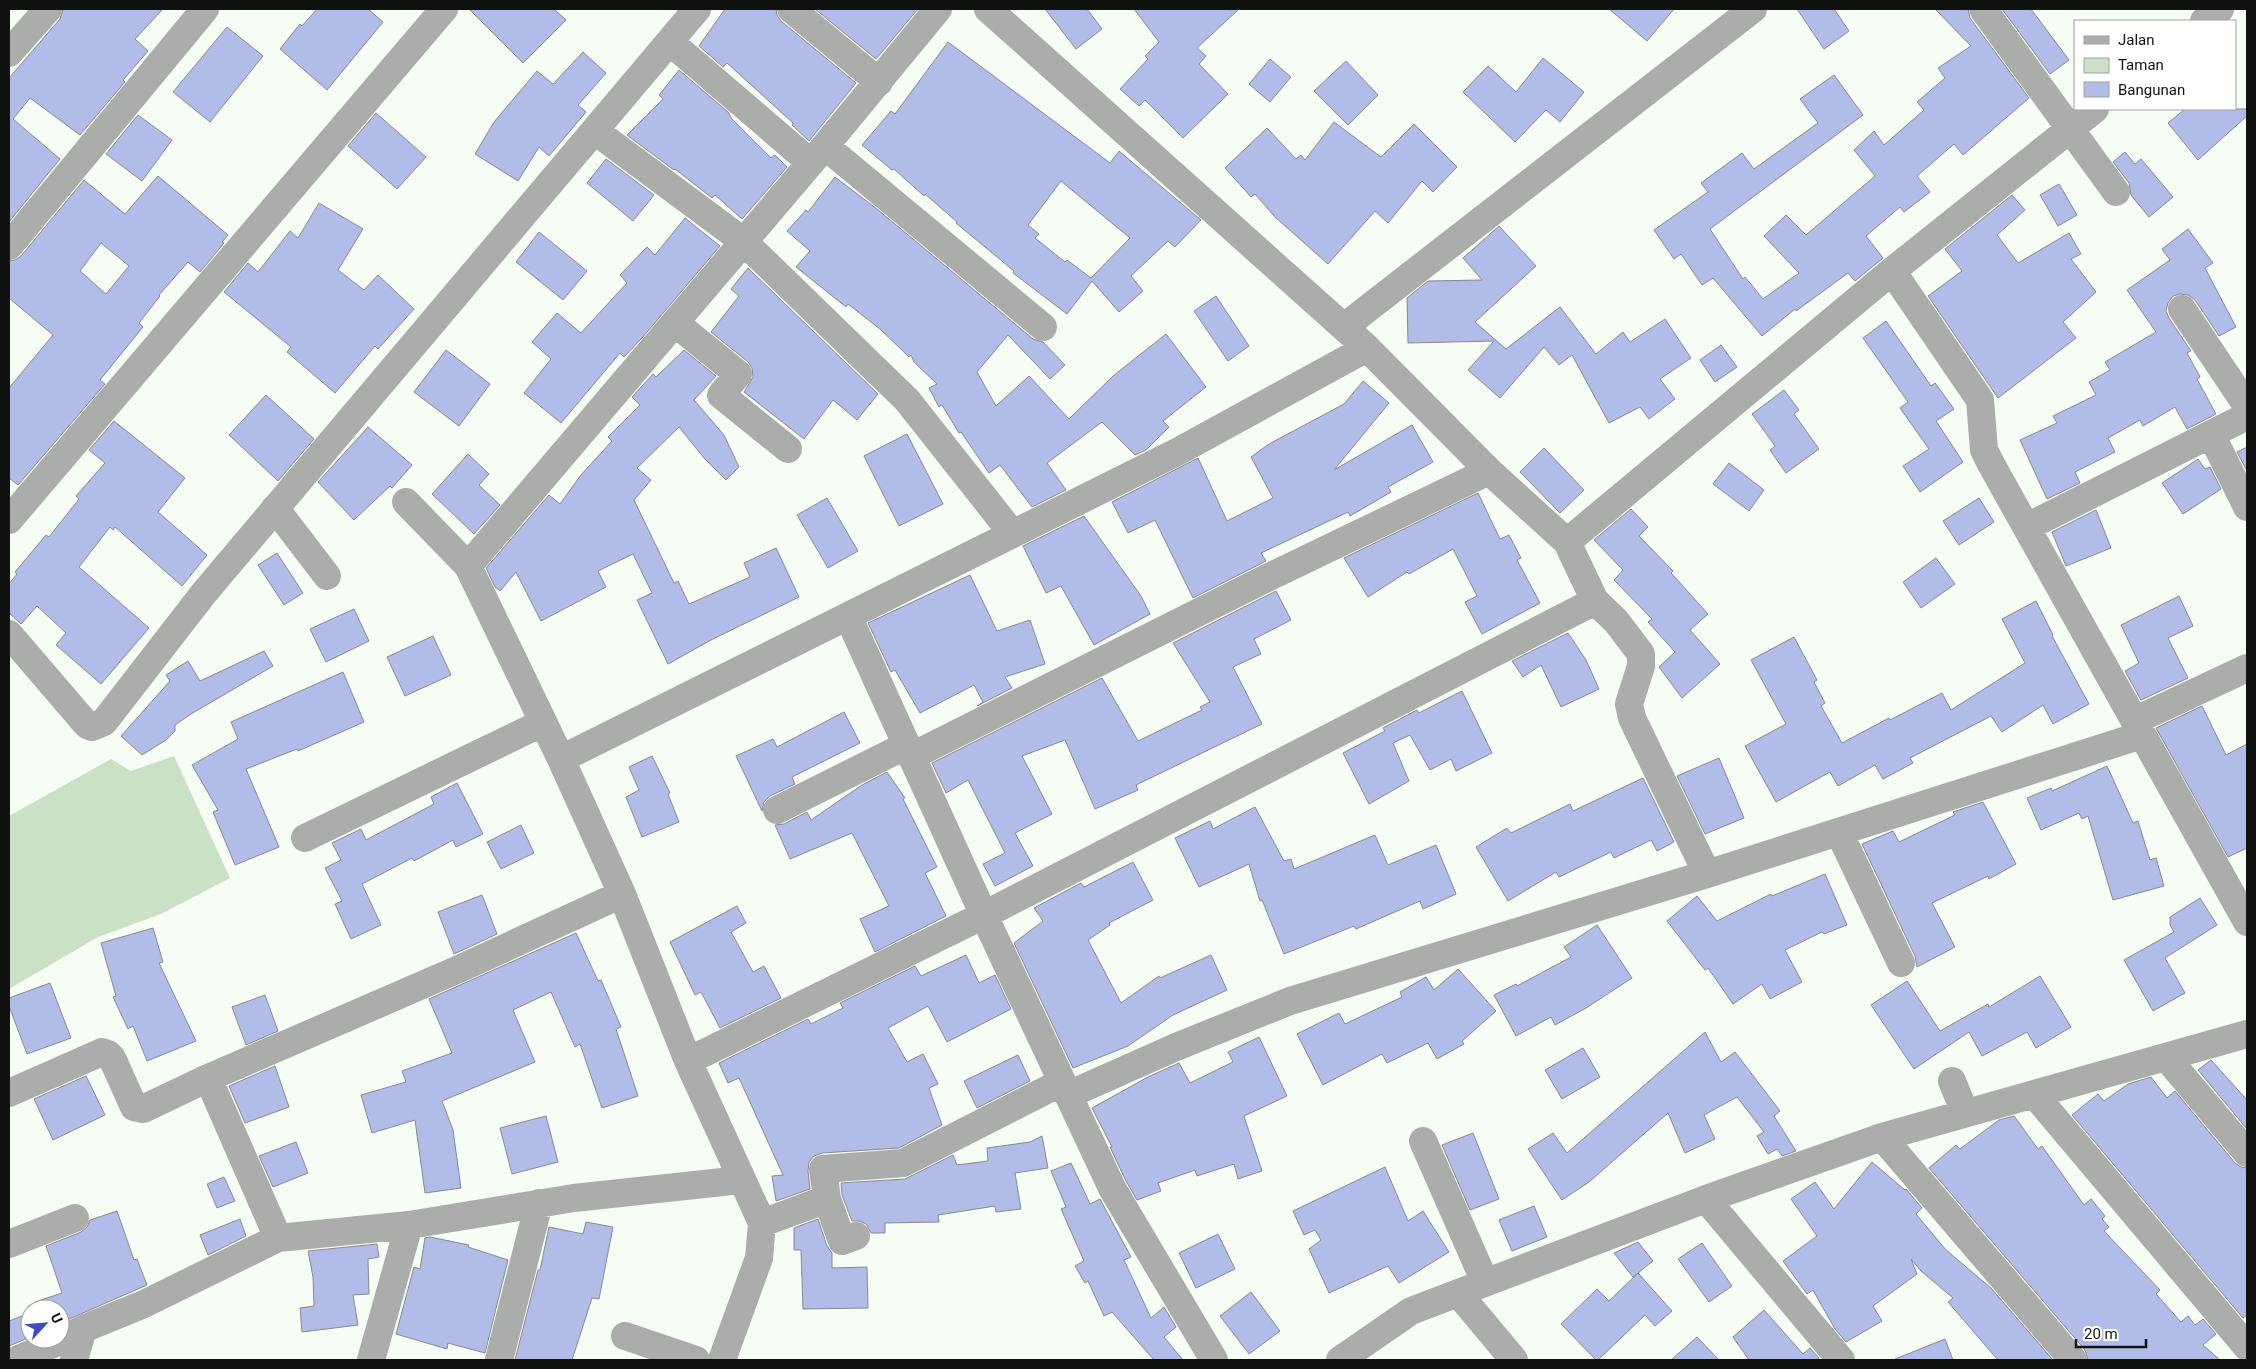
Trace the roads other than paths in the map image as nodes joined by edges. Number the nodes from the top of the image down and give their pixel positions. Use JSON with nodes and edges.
{"nodes":[{"id":1,"x":48,"y":9,"type":"edge"},
{"id":2,"x":205,"y":9,"type":"edge"},
{"id":3,"x":444,"y":9,"type":"edge"},
{"id":4,"x":697,"y":9,"type":"edge"},
{"id":5,"x":791,"y":9,"type":"edge"},
{"id":6,"x":938,"y":9,"type":"edge"},
{"id":7,"x":988,"y":9,"type":"edge"},
{"id":8,"x":1753,"y":9,"type":"edge"},
{"id":9,"x":2220,"y":9,"type":"edge"},
{"id":10,"x":1996,"y":13,"type":"edge"},
{"id":11,"x":2205,"y":20,"type":"edge"},
{"id":12,"x":670,"y":42,"type":"junction"},
{"id":13,"x":9,"y":53,"type":"edge"},
{"id":14,"x":879,"y":82,"type":"junction"},
{"id":15,"x":2094,"y":110,"type":"edge"},
{"id":16,"x":2071,"y":128,"type":"junction"},
{"id":17,"x":595,"y":131,"type":"junction"},
{"id":18,"x":818,"y":155,"type":"junction"},
{"id":19,"x":2116,"y":192,"type":"dead end"},
{"id":20,"x":743,"y":241,"type":"junction"},
{"id":21,"x":9,"y":246,"type":"edge"},
{"id":22,"x":1892,"y":272,"type":"junction"},
{"id":23,"x":2182,"y":309,"type":"dead end"},
{"id":24,"x":675,"y":323,"type":"junction"},
{"id":25,"x":1043,"y":327,"type":"dead end"},
{"id":26,"x":1344,"y":327,"type":"junction"},
{"id":27,"x":1367,"y":348,"type":"junction"},
{"id":28,"x":2247,"y":406,"type":"edge"},
{"id":29,"x":2247,"y":416,"type":"edge"},
{"id":30,"x":2210,"y":434,"type":"junction"},
{"id":31,"x":788,"y":449,"type":"dead end"},
{"id":32,"x":1490,"y":471,"type":"junction"},
{"id":33,"x":406,"y":502,"type":"dead end"},
{"id":34,"x":2247,"y":507,"type":"edge"},
{"id":35,"x":275,"y":508,"type":"junction"},
{"id":36,"x":9,"y":520,"type":"edge"},
{"id":37,"x":2027,"y":527,"type":"junction"},
{"id":38,"x":1012,"y":533,"type":"junction"},
{"id":39,"x":1567,"y":542,"type":"junction"},
{"id":40,"x":468,"y":566,"type":"junction"},
{"id":41,"x":327,"y":576,"type":"dead end"},
{"id":42,"x":1595,"y":601,"type":"junction"},
{"id":43,"x":848,"y":616,"type":"junction"},
{"id":44,"x":9,"y":634,"type":"edge"},
{"id":45,"x":2247,"y":668,"type":"edge"},
{"id":46,"x":542,"y":723,"type":"junction"},
{"id":47,"x":2139,"y":728,"type":"junction"},
{"id":48,"x":909,"y":750,"type":"junction"},
{"id":49,"x":561,"y":759,"type":"junction"},
{"id":50,"x":777,"y":810,"type":"dead end"},
{"id":51,"x":1839,"y":832,"type":"junction"},
{"id":52,"x":305,"y":838,"type":"dead end"},
{"id":53,"x":1707,"y":874,"type":"junction"},
{"id":54,"x":622,"y":894,"type":"junction"},
{"id":55,"x":984,"y":915,"type":"junction"},
{"id":56,"x":2247,"y":922,"type":"edge"},
{"id":57,"x":1901,"y":963,"type":"dead end"},
{"id":58,"x":2247,"y":1034,"type":"edge"},
{"id":59,"x":2166,"y":1057,"type":"junction"},
{"id":60,"x":688,"y":1061,"type":"junction"},
{"id":61,"x":208,"y":1078,"type":"junction"},
{"id":62,"x":1952,"y":1081,"type":"dead end"},
{"id":63,"x":1065,"y":1088,"type":"junction"},
{"id":64,"x":9,"y":1093,"type":"edge"},
{"id":65,"x":2034,"y":1094,"type":"junction"},
{"id":66,"x":1965,"y":1113,"type":"junction"},
{"id":67,"x":1882,"y":1137,"type":"junction"},
{"id":68,"x":1423,"y":1141,"type":"dead end"},
{"id":69,"x":2247,"y":1153,"type":"edge"},
{"id":70,"x":741,"y":1180,"type":"junction"},
{"id":71,"x":827,"y":1199,"type":"junction"},
{"id":72,"x":1706,"y":1199,"type":"junction"},
{"id":73,"x":539,"y":1203,"type":"junction"},
{"id":74,"x":75,"y":1218,"type":"dead end"},
{"id":75,"x":762,"y":1222,"type":"junction"},
{"id":76,"x":408,"y":1225,"type":"junction"},
{"id":77,"x":856,"y":1236,"type":"dead end"},
{"id":78,"x":278,"y":1238,"type":"junction"},
{"id":79,"x":9,"y":1244,"type":"edge"},
{"id":80,"x":1485,"y":1282,"type":"junction"},
{"id":81,"x":1458,"y":1293,"type":"junction"},
{"id":82,"x":83,"y":1329,"type":"junction"},
{"id":83,"x":625,"y":1336,"type":"dead end"},
{"id":84,"x":2247,"y":1347,"type":"edge"},
{"id":85,"x":16,"y":1360,"type":"edge"},
{"id":86,"x":74,"y":1360,"type":"edge"},
{"id":87,"x":371,"y":1360,"type":"edge"},
{"id":88,"x":499,"y":1360,"type":"edge"},
{"id":89,"x":696,"y":1360,"type":"edge"},
{"id":90,"x":722,"y":1360,"type":"edge"},
{"id":91,"x":1214,"y":1360,"type":"edge"},
{"id":92,"x":1340,"y":1360,"type":"edge"},
{"id":93,"x":1514,"y":1360,"type":"edge"},
{"id":94,"x":1840,"y":1360,"type":"edge"},
{"id":95,"x":2073,"y":1360,"type":"edge"}],
"edges":[{"from":1,"to":13,"type":"street"},
{"from":2,"to":21,"type":"street"},
{"from":3,"to":36,"type":"street"},
{"from":4,"to":12,"type":"street"},
{"from":5,"to":14,"type":"street"},
{"from":6,"to":14,"type":"street"},
{"from":7,"to":26,"type":"street"},
{"from":8,"to":26,"type":"street"},
{"from":9,"to":11,"type":"street"},
{"from":10,"to":16,"type":"street"},
{"from":12,"to":17,"type":"street"},
{"from":12,"to":18,"type":"street"},
{"from":14,"to":18,"type":"street"},
{"from":15,"to":16,"type":"street"},
{"from":16,"to":19,"type":"street"},
{"from":16,"to":22,"type":"street"},
{"from":17,"to":20,"type":"street"},
{"from":17,"to":35,"type":"street"},
{"from":18,"to":20,"type":"street"},
{"from":18,"to":25,"type":"street"},
{"from":20,"to":24,"type":"street"},
{"from":20,"to":38,"type":"street"},
{"from":22,"to":37,"type":"street"},
{"from":22,"to":39,"type":"street"},
{"from":23,"to":28,"type":"street"},
{"from":24,"to":31,"type":"street"},
{"from":24,"to":40,"type":"street"},
{"from":26,"to":27,"type":"street"},
{"from":27,"to":32,"type":"street"},
{"from":27,"to":38,"type":"street"},
{"from":29,"to":30,"type":"street"},
{"from":30,"to":34,"type":"street"},
{"from":30,"to":37,"type":"street"},
{"from":32,"to":39,"type":"street"},
{"from":32,"to":48,"type":"street"},
{"from":33,"to":40,"type":"street"},
{"from":35,"to":41,"type":"street"},
{"from":35,"to":44,"type":"street"},
{"from":37,"to":47,"type":"street"},
{"from":38,"to":43,"type":"street"},
{"from":39,"to":42,"type":"street"},
{"from":40,"to":46,"type":"street"},
{"from":42,"to":53,"type":"street"},
{"from":42,"to":55,"type":"street"},
{"from":43,"to":48,"type":"street"},
{"from":43,"to":49,"type":"street"},
{"from":45,"to":47,"type":"street"},
{"from":46,"to":49,"type":"street"},
{"from":46,"to":52,"type":"street"},
{"from":47,"to":51,"type":"street"},
{"from":47,"to":56,"type":"street"},
{"from":48,"to":50,"type":"street"},
{"from":48,"to":55,"type":"street"},
{"from":49,"to":54,"type":"street"},
{"from":51,"to":53,"type":"street"},
{"from":51,"to":57,"type":"street"},
{"from":53,"to":63,"type":"street"},
{"from":54,"to":60,"type":"street"},
{"from":54,"to":61,"type":"street"},
{"from":55,"to":60,"type":"street"},
{"from":55,"to":63,"type":"street"},
{"from":58,"to":59,"type":"street"},
{"from":59,"to":65,"type":"street"},
{"from":59,"to":69,"type":"street"},
{"from":60,"to":70,"type":"street"},
{"from":61,"to":64,"type":"street"},
{"from":61,"to":78,"type":"street"},
{"from":62,"to":66,"type":"street"},
{"from":63,"to":71,"type":"street"},
{"from":63,"to":91,"type":"street"},
{"from":65,"to":66,"type":"street"},
{"from":65,"to":84,"type":"street"},
{"from":66,"to":67,"type":"street"},
{"from":67,"to":72,"type":"street"},
{"from":67,"to":95,"type":"street"},
{"from":68,"to":80,"type":"street"},
{"from":70,"to":73,"type":"street"},
{"from":70,"to":75,"type":"street"},
{"from":71,"to":75,"type":"street"},
{"from":71,"to":77,"type":"street"},
{"from":72,"to":80,"type":"street"},
{"from":72,"to":94,"type":"street"},
{"from":73,"to":76,"type":"street"},
{"from":73,"to":88,"type":"street"},
{"from":74,"to":79,"type":"street"},
{"from":75,"to":90,"type":"street"},
{"from":76,"to":78,"type":"street"},
{"from":76,"to":87,"type":"street"},
{"from":78,"to":82,"type":"street"},
{"from":80,"to":81,"type":"street"},
{"from":81,"to":92,"type":"street"},
{"from":81,"to":93,"type":"street"},
{"from":82,"to":85,"type":"street"},
{"from":82,"to":86,"type":"street"},
{"from":83,"to":89,"type":"street"}]}
